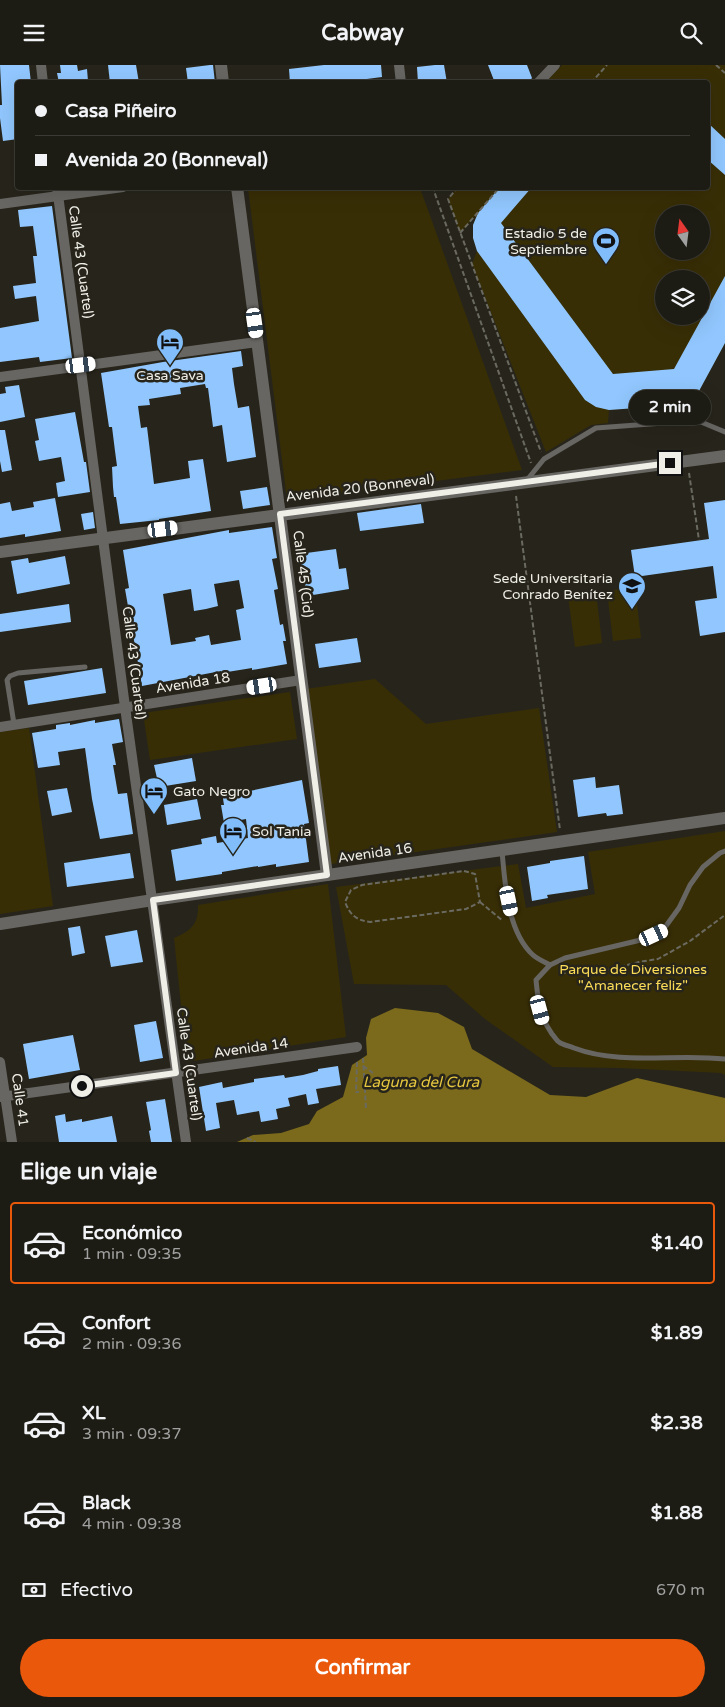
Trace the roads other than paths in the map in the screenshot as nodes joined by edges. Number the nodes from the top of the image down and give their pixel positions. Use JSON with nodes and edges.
{"nodes":[{"id":1,"x":41,"y":65,"type":"edge"},
{"id":2,"x":221,"y":65,"type":"edge"},
{"id":3,"x":399,"y":65,"type":"edge"},
{"id":4,"x":555,"y":65,"type":"edge"},
{"id":5,"x":43,"y":80,"type":"edge"},
{"id":6,"x":223,"y":80,"type":"edge"},
{"id":7,"x":401,"y":80,"type":"edge"},
{"id":8,"x":541,"y":80,"type":"edge"},
{"id":9,"x":84,"y":190,"type":"edge"},
{"id":10,"x":237,"y":190,"type":"edge"},
{"id":11,"x":58,"y":192,"type":"edge"},
{"id":12,"x":0,"y":204,"type":"edge"},
{"id":13,"x":257,"y":342,"type":"junction"},
{"id":14,"x":81,"y":365,"type":"junction"},
{"id":15,"x":0,"y":377,"type":"edge"},
{"id":16,"x":725,"y":433,"type":"edge"},
{"id":17,"x":725,"y":456,"type":"edge"},
{"id":18,"x":520,"y":483,"type":"junction"},
{"id":19,"x":280,"y":514,"type":"junction"},
{"id":20,"x":104,"y":537,"type":"junction"},
{"id":21,"x":0,"y":552,"type":"edge"},
{"id":22,"x":85,"y":667,"type":"dead end"},
{"id":23,"x":301,"y":681,"type":"junction"},
{"id":24,"x":126,"y":707,"type":"junction"},
{"id":25,"x":14,"y":725,"type":"junction"},
{"id":26,"x":0,"y":727,"type":"edge"},
{"id":27,"x":725,"y":818,"type":"edge"},
{"id":28,"x":502,"y":850,"type":"junction"},
{"id":29,"x":725,"y":851,"type":"edge"},
{"id":30,"x":327,"y":875,"type":"junction"},
{"id":31,"x":153,"y":900,"type":"junction"},
{"id":32,"x":0,"y":924,"type":"edge"},
{"id":33,"x":550,"y":965,"type":"junction"},
{"id":34,"x":357,"y":1047,"type":"dead end"},
{"id":35,"x":725,"y":1059,"type":"edge"},
{"id":36,"x":0,"y":1062,"type":"edge"},
{"id":37,"x":176,"y":1073,"type":"junction"},
{"id":38,"x":3,"y":1097,"type":"edge"},
{"id":39,"x":12,"y":1142,"type":"edge"},
{"id":40,"x":186,"y":1142,"type":"edge"}],
"edges":[{"from":1,"to":5,"type":"street"},
{"from":2,"to":6,"type":"street"},
{"from":3,"to":7,"type":"street"},
{"from":4,"to":8,"type":"street"},
{"from":9,"to":11,"type":"street"},
{"from":10,"to":13,"type":"street","name":"Calle 45 (Cid)"},
{"from":11,"to":12,"type":"street"},
{"from":11,"to":14,"type":"street","name":"Calle 43 (Cuartel)"},
{"from":13,"to":14,"type":"street"},
{"from":13,"to":19,"type":"street","name":"Calle 45 (Cid)"},
{"from":14,"to":15,"type":"street"},
{"from":14,"to":20,"type":"street","name":"Calle 43 (Cuartel)"},
{"from":16,"to":18,"type":"lane"},
{"from":17,"to":18,"type":"street","name":"Avenida 20 (Bonneval)"},
{"from":18,"to":19,"type":"street","name":"Avenida 20 (Bonneval)"},
{"from":19,"to":20,"type":"street","name":"Avenida 20 (Bonneval)"},
{"from":19,"to":23,"type":"street","name":"Calle 45 (Cid)"},
{"from":20,"to":21,"type":"street","name":"Avenida 20 (Bonneval)"},
{"from":20,"to":24,"type":"street","name":"Calle 43 (Cuartel)"},
{"from":22,"to":25,"type":"lane"},
{"from":23,"to":24,"type":"street","name":"Avenida 18"},
{"from":23,"to":30,"type":"street","name":"Calle 45 (Cid)"},
{"from":24,"to":25,"type":"street","name":"Avenida 18"},
{"from":24,"to":31,"type":"street","name":"Calle 43 (Cuartel)"},
{"from":25,"to":26,"type":"street","name":"Avenida 18"},
{"from":27,"to":28,"type":"street","name":"Avenida 16"},
{"from":28,"to":30,"type":"street","name":"Avenida 16"},
{"from":28,"to":33,"type":"lane"},
{"from":29,"to":33,"type":"lane"},
{"from":30,"to":31,"type":"street","name":"Avenida 16"},
{"from":31,"to":32,"type":"street","name":"Avenida 16"},
{"from":31,"to":37,"type":"street","name":"Calle 43 (Cuartel)"},
{"from":33,"to":35,"type":"lane"},
{"from":34,"to":37,"type":"street","name":"Avenida 14"},
{"from":36,"to":38,"type":"street","name":"Calle 41"},
{"from":37,"to":38,"type":"street","name":"Avenida 14"},
{"from":37,"to":40,"type":"street","name":"Calle 43 (Cuartel)"},
{"from":38,"to":39,"type":"street","name":"Calle 41"}]}
